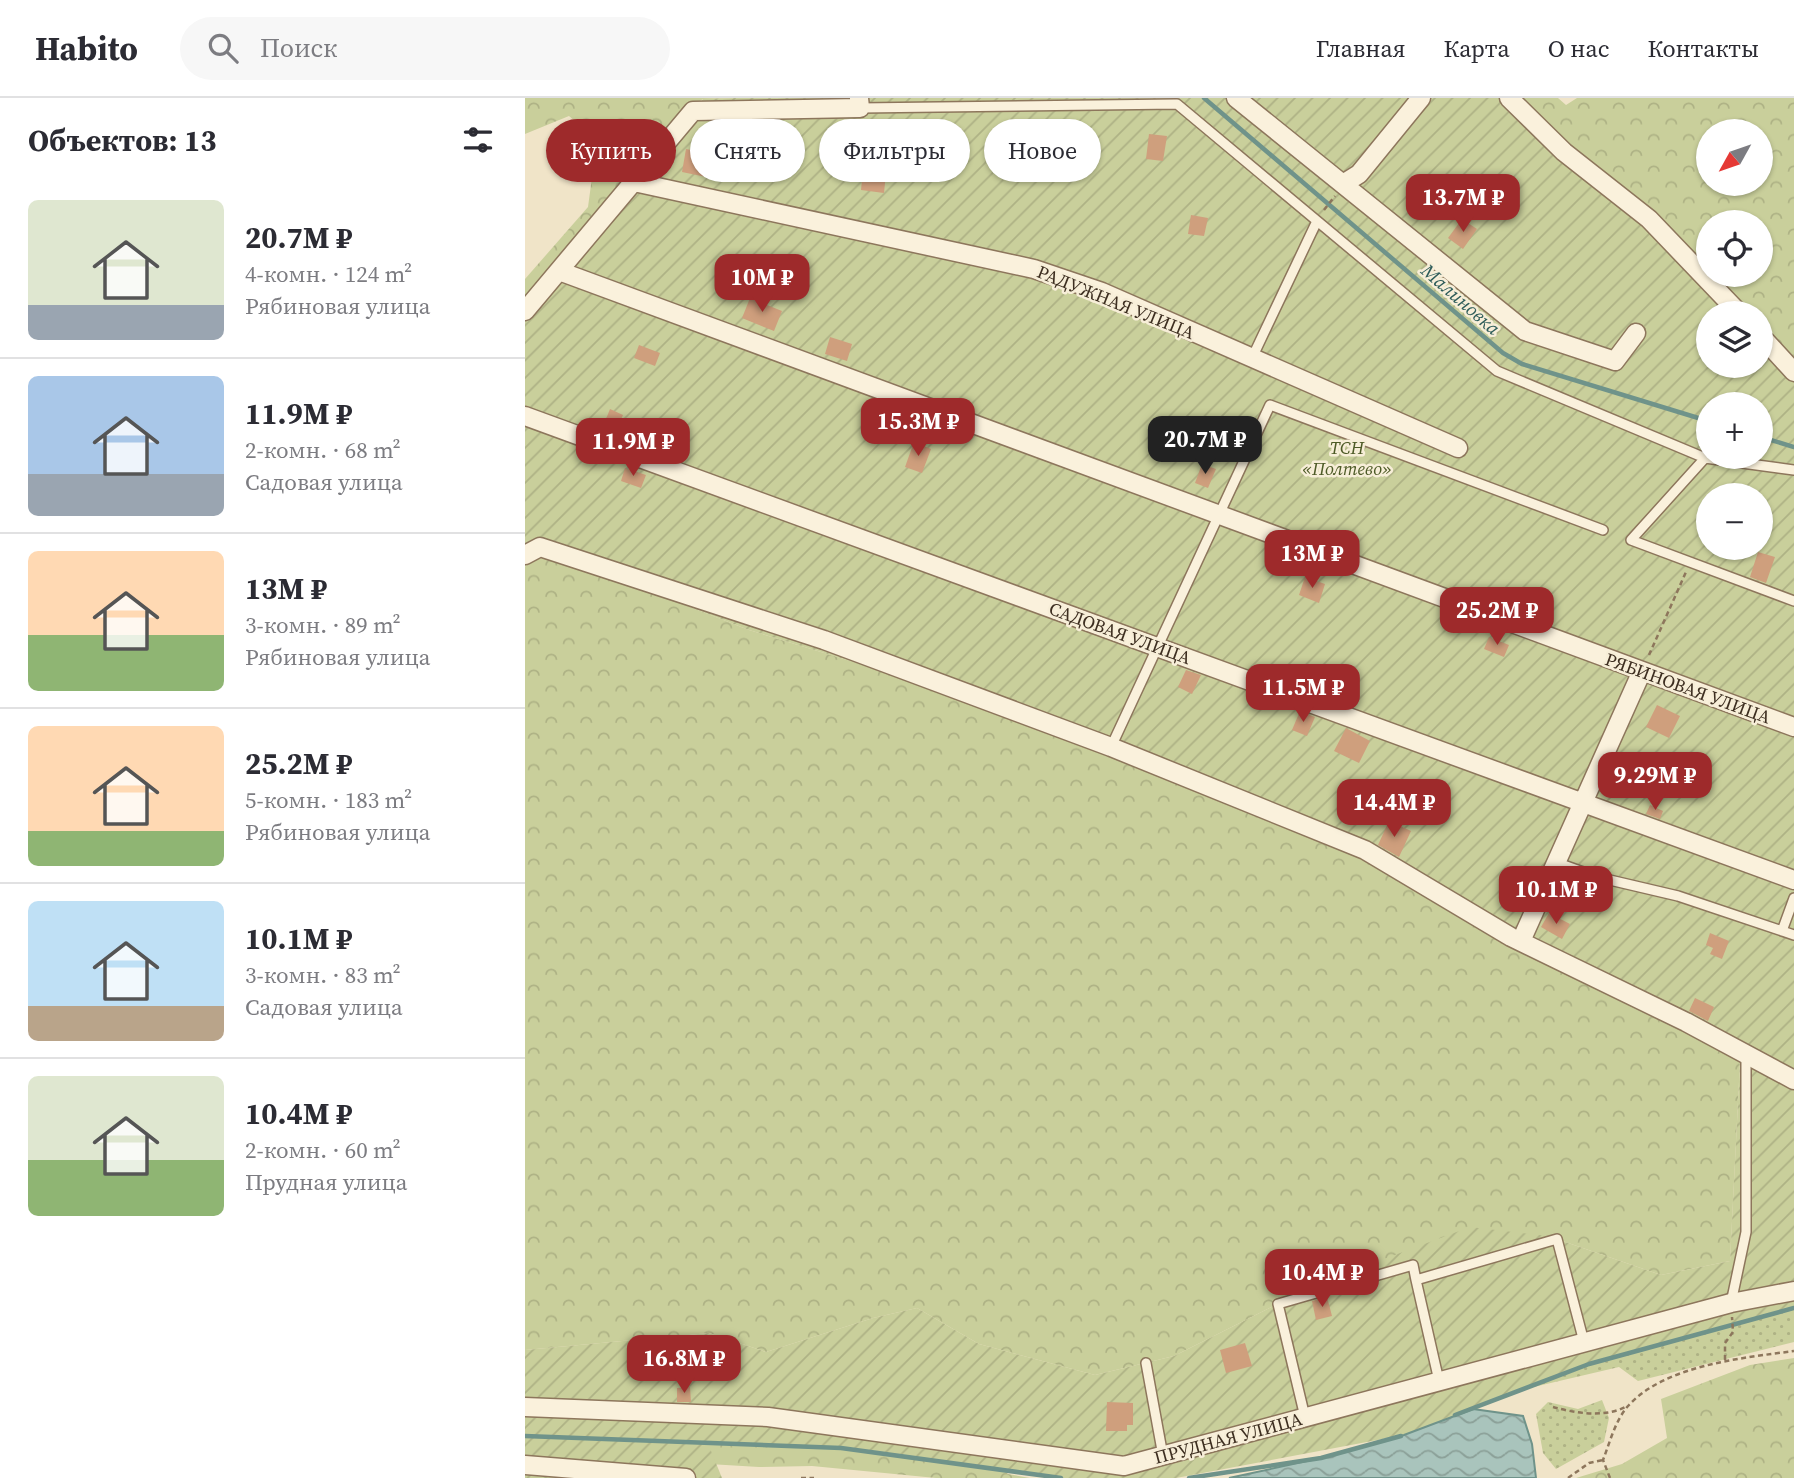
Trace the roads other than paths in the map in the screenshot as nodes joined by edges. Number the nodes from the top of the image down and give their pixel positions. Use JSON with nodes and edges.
{"nodes":[{"id":1,"x":1236,"y":98,"type":"edge"},
{"id":2,"x":1421,"y":98,"type":"edge"},
{"id":3,"x":1509,"y":98,"type":"edge"},
{"id":4,"x":860,"y":103,"type":"edge"},
{"id":5,"x":676,"y":131,"type":"edge"},
{"id":6,"x":633,"y":182,"type":"edge"},
{"id":7,"x":639,"y":182,"type":"edge"},
{"id":8,"x":1343,"y":184,"type":"junction"},
{"id":9,"x":1317,"y":220,"type":"junction"},
{"id":10,"x":559,"y":271,"type":"junction"},
{"id":11,"x":1728,"y":301,"type":"edge"},
{"id":12,"x":525,"y":311,"type":"edge"},
{"id":13,"x":1636,"y":332,"type":"dead end"},
{"id":14,"x":1773,"y":349,"type":"edge"},
{"id":15,"x":1252,"y":358,"type":"junction"},
{"id":16,"x":1794,"y":372,"type":"edge"},
{"id":17,"x":525,"y":416,"type":"edge"},
{"id":18,"x":1458,"y":448,"type":"dead end"},
{"id":19,"x":1696,"y":454,"type":"edge"},
{"id":20,"x":1773,"y":467,"type":"edge"},
{"id":21,"x":1696,"y":468,"type":"edge"},
{"id":22,"x":1794,"y":470,"type":"edge"},
{"id":23,"x":1219,"y":515,"type":"junction"},
{"id":24,"x":1604,"y":530,"type":"dead end"},
{"id":25,"x":525,"y":555,"type":"edge"},
{"id":26,"x":1794,"y":601,"type":"edge"},
{"id":27,"x":1157,"y":647,"type":"junction"},
{"id":28,"x":1642,"y":671,"type":"junction"},
{"id":29,"x":1794,"y":727,"type":"edge"},
{"id":30,"x":1111,"y":747,"type":"junction"},
{"id":31,"x":1582,"y":802,"type":"junction"},
{"id":32,"x":1555,"y":862,"type":"junction"},
{"id":33,"x":1794,"y":880,"type":"edge"},
{"id":34,"x":1794,"y":898,"type":"edge"},
{"id":35,"x":1782,"y":931,"type":"junction"},
{"id":36,"x":1794,"y":935,"type":"edge"},
{"id":37,"x":1521,"y":941,"type":"junction"},
{"id":38,"x":1746,"y":1054,"type":"junction"},
{"id":39,"x":1794,"y":1080,"type":"edge"},
{"id":40,"x":1416,"y":1280,"type":"junction"},
{"id":41,"x":1794,"y":1291,"type":"edge"},
{"id":42,"x":1732,"y":1309,"type":"junction"},
{"id":43,"x":1584,"y":1342,"type":"junction"},
{"id":44,"x":1146,"y":1363,"type":"dead end"},
{"id":45,"x":1439,"y":1381,"type":"junction"},
{"id":46,"x":525,"y":1407,"type":"edge"},
{"id":47,"x":1305,"y":1417,"type":"junction"},
{"id":48,"x":1163,"y":1456,"type":"junction"},
{"id":49,"x":525,"y":1465,"type":"edge"},
{"id":50,"x":640,"y":1476,"type":"edge"},
{"id":51,"x":686,"y":1478,"type":"edge"}],
"edges":[{"from":1,"to":8,"type":"street"},
{"from":2,"to":8,"type":"street"},
{"from":3,"to":11,"type":"street"},
{"from":4,"to":5,"type":"street"},
{"from":4,"to":9,"type":"lane"},
{"from":6,"to":10,"type":"street"},
{"from":7,"to":15,"type":"street","name":"РАДУЖНАЯ УЛИЦА"},
{"from":8,"to":13,"type":"street"},
{"from":9,"to":15,"type":"lane"},
{"from":9,"to":19,"type":"lane"},
{"from":10,"to":12,"type":"street"},
{"from":10,"to":23,"type":"street","name":"РЯБИНОВАЯ УЛИЦА"},
{"from":14,"to":16,"type":"street"},
{"from":15,"to":18,"type":"street","name":"РАДУЖНАЯ УЛИЦА"},
{"from":17,"to":27,"type":"street","name":"САДОВАЯ УЛИЦА"},
{"from":20,"to":22,"type":"lane"},
{"from":21,"to":26,"type":"lane"},
{"from":23,"to":24,"type":"lane"},
{"from":23,"to":27,"type":"lane"},
{"from":23,"to":28,"type":"street","name":"РЯБИНОВАЯ УЛИЦА"},
{"from":25,"to":30,"type":"street"},
{"from":27,"to":30,"type":"lane"},
{"from":27,"to":31,"type":"street","name":"САДОВАЯ УЛИЦА"},
{"from":28,"to":29,"type":"street","name":"РЯБИНОВАЯ УЛИЦА"},
{"from":28,"to":31,"type":"street"},
{"from":30,"to":37,"type":"street"},
{"from":31,"to":32,"type":"street"},
{"from":31,"to":33,"type":"street","name":"САДОВАЯ УЛИЦА"},
{"from":32,"to":35,"type":"lane"},
{"from":32,"to":37,"type":"street"},
{"from":34,"to":35,"type":"lane"},
{"from":35,"to":36,"type":"lane"},
{"from":37,"to":38,"type":"street"},
{"from":38,"to":39,"type":"street"},
{"from":38,"to":42,"type":"lane"},
{"from":40,"to":43,"type":"lane"},
{"from":40,"to":45,"type":"lane"},
{"from":40,"to":47,"type":"lane"},
{"from":41,"to":42,"type":"street","name":"ПРУДНАЯ УЛИЦА"},
{"from":42,"to":43,"type":"street","name":"ПРУДНАЯ УЛИЦА"},
{"from":43,"to":45,"type":"street","name":"ПРУДНАЯ УЛИЦА"},
{"from":44,"to":48,"type":"lane"},
{"from":45,"to":47,"type":"street","name":"ПРУДНАЯ УЛИЦА"},
{"from":46,"to":48,"type":"street","name":"ПРУДНАЯ УЛИЦА"},
{"from":47,"to":48,"type":"street","name":"ПРУДНАЯ УЛИЦА"},
{"from":49,"to":50,"type":"street"},
{"from":50,"to":51,"type":"street"}]}
